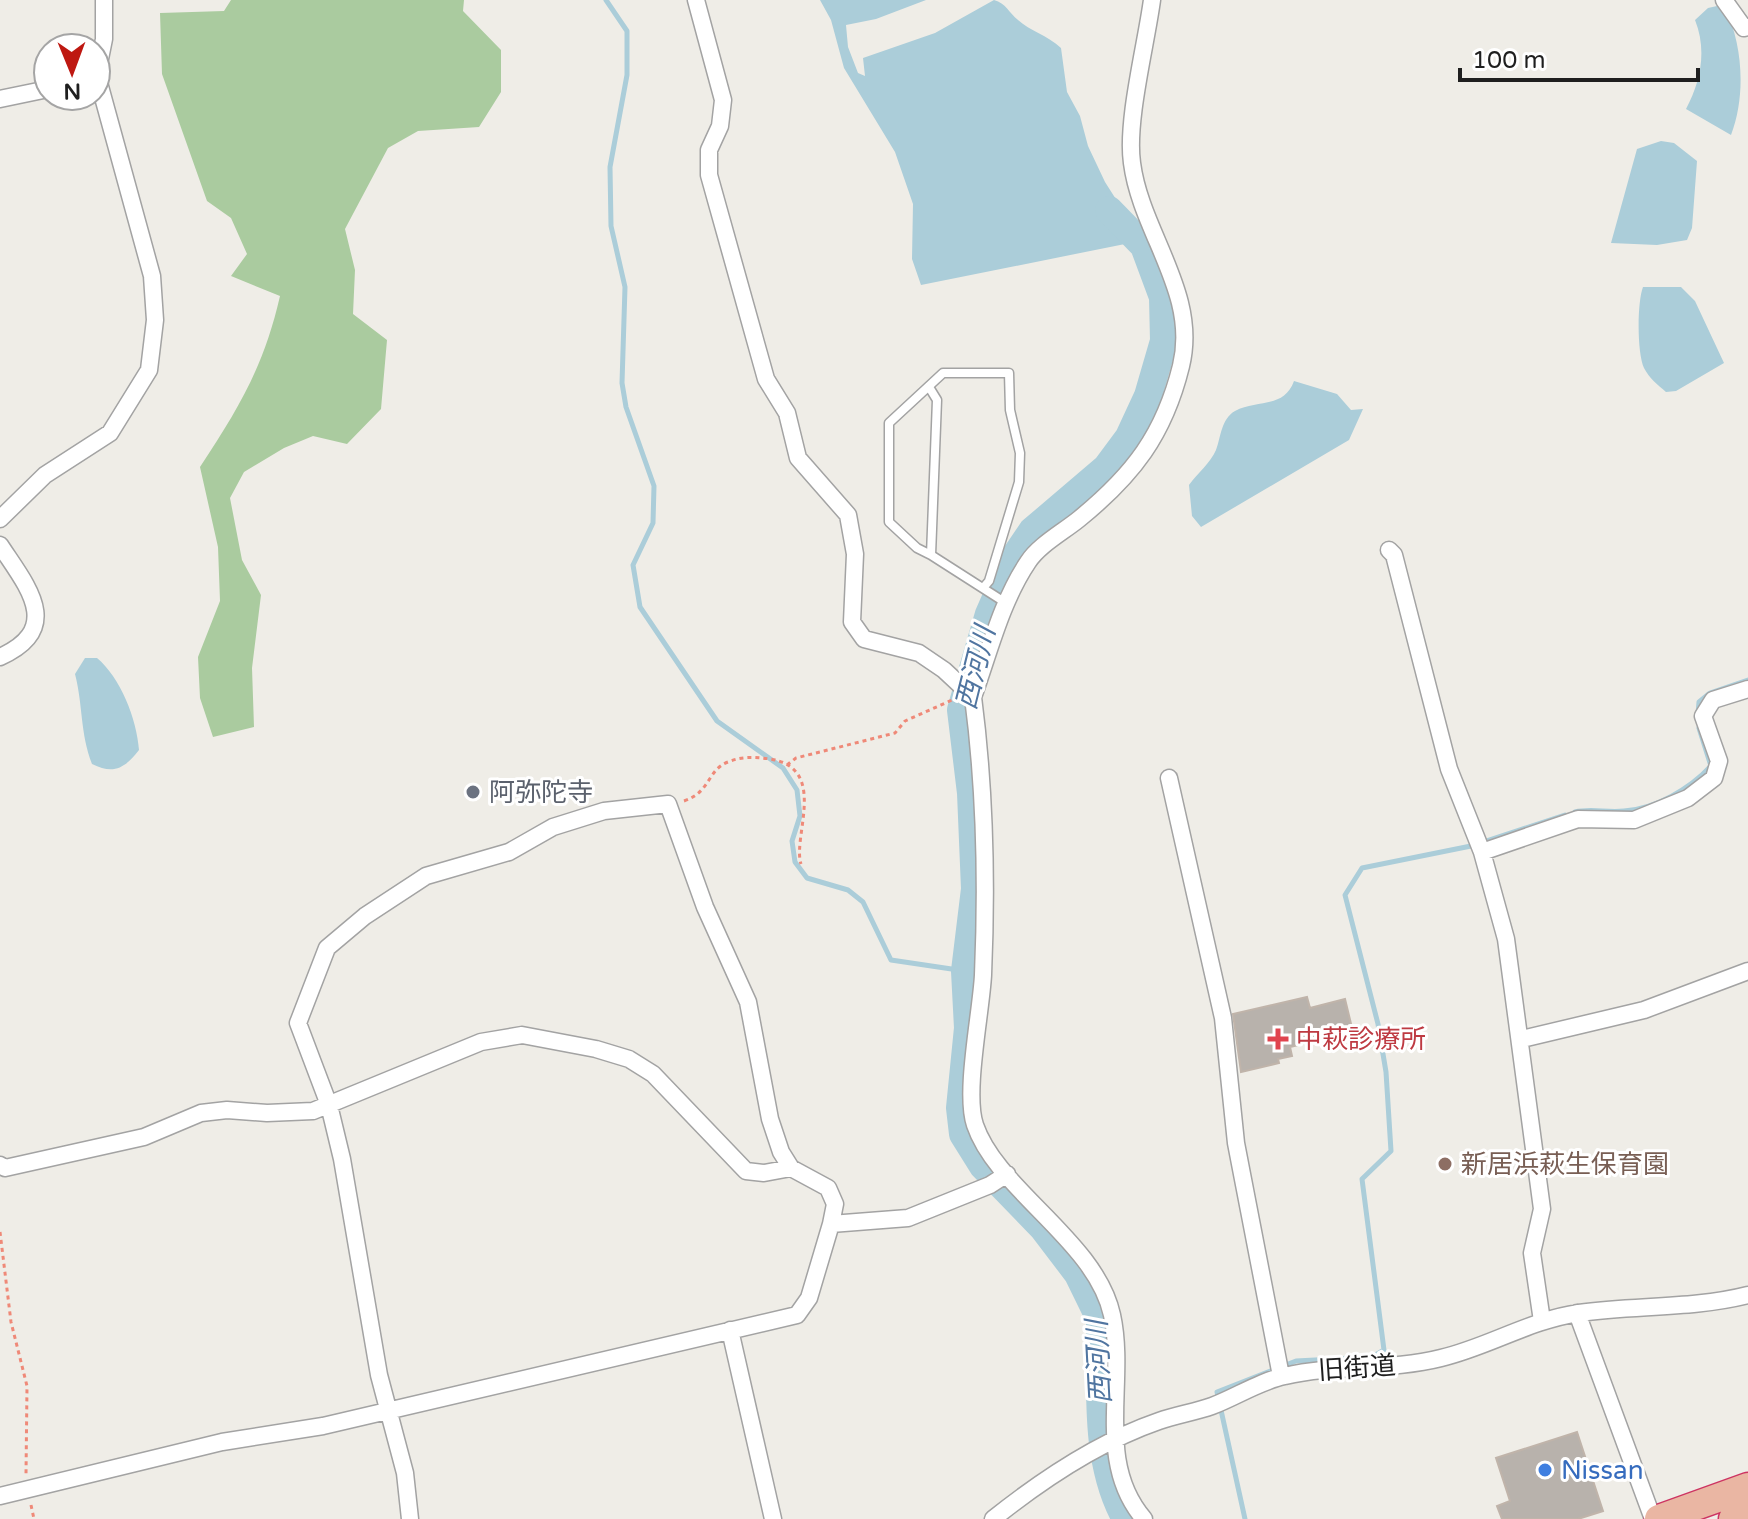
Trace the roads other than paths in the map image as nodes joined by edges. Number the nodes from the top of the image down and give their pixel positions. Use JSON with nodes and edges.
{"nodes":[{"id":1,"x":104,"y":0,"type":"edge"},
{"id":2,"x":696,"y":0,"type":"edge"},
{"id":3,"x":1152,"y":0,"type":"edge"},
{"id":4,"x":1724,"y":0,"type":"edge"},
{"id":5,"x":1748,"y":27,"type":"edge"},
{"id":6,"x":104,"y":32,"type":"edge"},
{"id":7,"x":32,"y":92,"type":"edge"},
{"id":8,"x":0,"y":99,"type":"edge"},
{"id":9,"x":106,"y":112,"type":"edge"},
{"id":10,"x":929,"y":387,"type":"junction"},
{"id":11,"x":0,"y":519,"type":"edge"},
{"id":12,"x":0,"y":545,"type":"edge"},
{"id":13,"x":1389,"y":550,"type":"dead end"},
{"id":14,"x":931,"y":555,"type":"junction"},
{"id":15,"x":983,"y":588,"type":"junction"},
{"id":16,"x":1004,"y":602,"type":"junction"},
{"id":17,"x":0,"y":657,"type":"edge"},
{"id":18,"x":1748,"y":689,"type":"edge"},
{"id":19,"x":968,"y":694,"type":"junction"},
{"id":20,"x":1169,"y":778,"type":"dead end"},
{"id":21,"x":1482,"y":851,"type":"junction"},
{"id":22,"x":1748,"y":971,"type":"edge"},
{"id":23,"x":1522,"y":1039,"type":"junction"},
{"id":24,"x":329,"y":1105,"type":"junction"},
{"id":25,"x":0,"y":1165,"type":"edge"},
{"id":26,"x":791,"y":1168,"type":"junction"},
{"id":27,"x":1000,"y":1179,"type":"junction"},
{"id":28,"x":831,"y":1224,"type":"junction"},
{"id":29,"x":1748,"y":1295,"type":"edge"},
{"id":30,"x":1577,"y":1313,"type":"junction"},
{"id":31,"x":1542,"y":1321,"type":"junction"},
{"id":32,"x":730,"y":1330,"type":"junction"},
{"id":33,"x":1279,"y":1369,"type":"junction"},
{"id":34,"x":388,"y":1410,"type":"junction"},
{"id":35,"x":1114,"y":1441,"type":"junction"},
{"id":36,"x":1748,"y":1487,"type":"edge"},
{"id":37,"x":0,"y":1496,"type":"edge"},
{"id":38,"x":1748,"y":1513,"type":"edge"},
{"id":39,"x":410,"y":1519,"type":"edge"},
{"id":40,"x":773,"y":1519,"type":"edge"},
{"id":41,"x":993,"y":1519,"type":"edge"},
{"id":42,"x":1144,"y":1519,"type":"edge"},
{"id":43,"x":1653,"y":1519,"type":"edge"},
{"id":44,"x":1659,"y":1519,"type":"edge"},
{"id":45,"x":1733,"y":1519,"type":"edge"}],
"edges":[{"from":1,"to":6,"type":"street"},
{"from":2,"to":19,"type":"street"},
{"from":3,"to":16,"type":"street"},
{"from":4,"to":5,"type":"street"},
{"from":7,"to":8,"type":"street"},
{"from":9,"to":11,"type":"street"},
{"from":10,"to":14,"type":"lane"},
{"from":10,"to":14,"type":"lane"},
{"from":10,"to":15,"type":"lane"},
{"from":12,"to":17,"type":"street"},
{"from":13,"to":21,"type":"street"},
{"from":14,"to":15,"type":"lane"},
{"from":15,"to":16,"type":"lane"},
{"from":16,"to":19,"type":"street"},
{"from":18,"to":21,"type":"street"},
{"from":19,"to":27,"type":"street"},
{"from":20,"to":33,"type":"street"},
{"from":21,"to":23,"type":"street"},
{"from":22,"to":23,"type":"street"},
{"from":23,"to":31,"type":"street"},
{"from":24,"to":25,"type":"street"},
{"from":24,"to":26,"type":"street"},
{"from":24,"to":26,"type":"street"},
{"from":24,"to":34,"type":"street"},
{"from":26,"to":28,"type":"street"},
{"from":27,"to":28,"type":"street"},
{"from":27,"to":35,"type":"street"},
{"from":28,"to":32,"type":"street"},
{"from":29,"to":30,"type":"street","name":"旧街道"},
{"from":30,"to":31,"type":"street","name":"旧街道"},
{"from":30,"to":43,"type":"street"},
{"from":31,"to":33,"type":"street","name":"旧街道"},
{"from":32,"to":34,"type":"street"},
{"from":32,"to":40,"type":"street"},
{"from":33,"to":35,"type":"street","name":"旧街道"},
{"from":34,"to":37,"type":"street"},
{"from":34,"to":39,"type":"street"},
{"from":35,"to":41,"type":"street","name":"旧街道"},
{"from":35,"to":42,"type":"street"},
{"from":36,"to":44,"type":"highway"},
{"from":38,"to":45,"type":"highway"}]}
